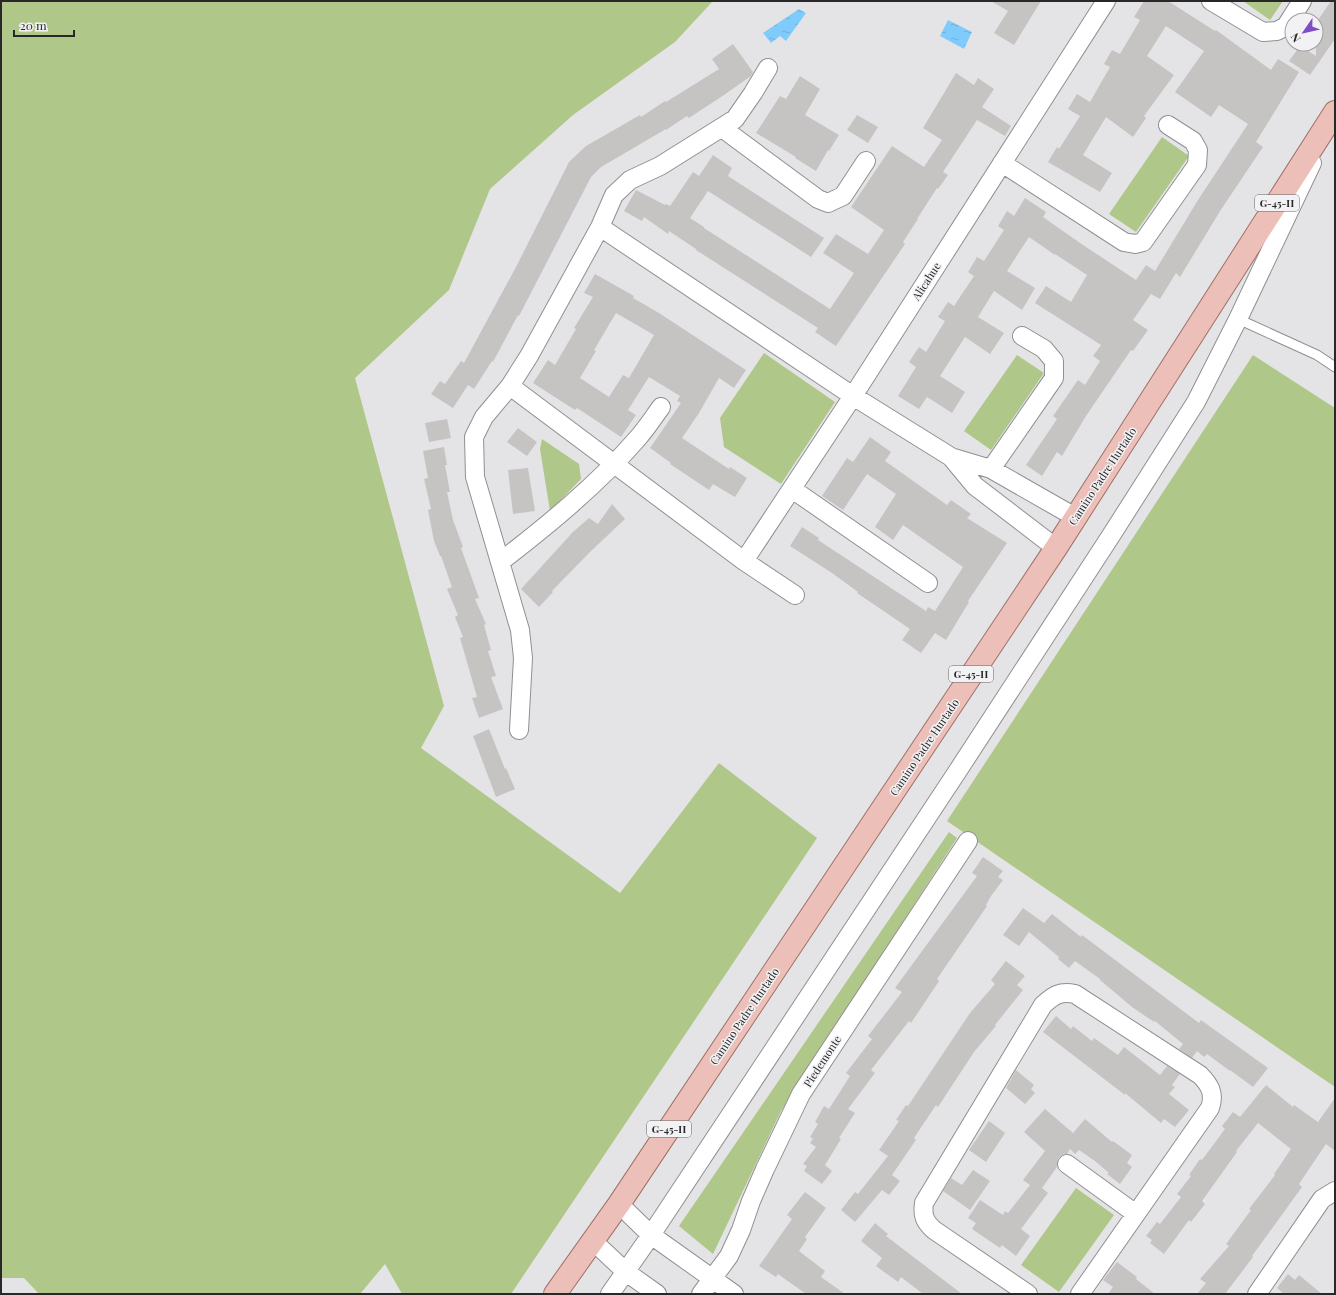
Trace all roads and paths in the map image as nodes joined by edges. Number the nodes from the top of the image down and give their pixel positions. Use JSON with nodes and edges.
{"nodes":[{"id":1,"x":1106,"y":1,"type":"edge"},
{"id":2,"x":1211,"y":1,"type":"edge"},
{"id":3,"x":1302,"y":1,"type":"edge"},
{"id":4,"x":768,"y":68,"type":"dead end"},
{"id":5,"x":1335,"y":113,"type":"edge"},
{"id":6,"x":1168,"y":125,"type":"dead end"},
{"id":7,"x":722,"y":128,"type":"junction"},
{"id":8,"x":866,"y":160,"type":"dead end"},
{"id":9,"x":1002,"y":163,"type":"junction"},
{"id":10,"x":600,"y":227,"type":"junction"},
{"id":11,"x":1238,"y":319,"type":"junction"},
{"id":12,"x":1022,"y":336,"type":"dead end"},
{"id":13,"x":1335,"y":367,"type":"edge"},
{"id":14,"x":510,"y":386,"type":"junction"},
{"id":15,"x":853,"y":396,"type":"junction"},
{"id":16,"x":661,"y":408,"type":"dead end"},
{"id":17,"x":951,"y":457,"type":"junction"},
{"id":18,"x":614,"y":464,"type":"junction"},
{"id":19,"x":991,"y":469,"type":"junction"},
{"id":20,"x":792,"y":489,"type":"junction"},
{"id":21,"x":1075,"y":517,"type":"junction"},
{"id":22,"x":1056,"y":548,"type":"junction"},
{"id":23,"x":744,"y":561,"type":"junction"},
{"id":24,"x":500,"y":562,"type":"junction"},
{"id":25,"x":928,"y":583,"type":"dead end"},
{"id":26,"x":796,"y":595,"type":"dead end"},
{"id":27,"x":519,"y":730,"type":"dead end"},
{"id":28,"x":968,"y":841,"type":"dead end"},
{"id":29,"x":1067,"y":1164,"type":"dead end"},
{"id":30,"x":1335,"y":1191,"type":"edge"},
{"id":31,"x":619,"y":1204,"type":"junction"},
{"id":32,"x":1136,"y":1214,"type":"junction"},
{"id":33,"x":651,"y":1235,"type":"junction"},
{"id":34,"x":593,"y":1241,"type":"junction"},
{"id":35,"x":626,"y":1272,"type":"junction"},
{"id":36,"x":712,"y":1278,"type":"junction"},
{"id":37,"x":555,"y":1294,"type":"edge"},
{"id":38,"x":610,"y":1294,"type":"edge"},
{"id":39,"x":657,"y":1294,"type":"edge"},
{"id":40,"x":700,"y":1294,"type":"edge"},
{"id":41,"x":734,"y":1294,"type":"edge"},
{"id":42,"x":1028,"y":1294,"type":"edge"},
{"id":43,"x":1080,"y":1294,"type":"edge"},
{"id":44,"x":1257,"y":1294,"type":"edge"}],
"edges":[{"from":1,"to":9,"type":"street","name":"Alicahue"},
{"from":2,"to":3,"type":"street"},
{"from":4,"to":7,"type":"street"},
{"from":5,"to":11,"type":"street","name":"Camino Padre Hurtado"},
{"from":5,"to":21,"type":"main road","name":"Camino Padre Hurtado","number":"G-45-H"},
{"from":6,"to":9,"type":"street"},
{"from":7,"to":8,"type":"street"},
{"from":7,"to":10,"type":"street"},
{"from":9,"to":15,"type":"street","name":"Alicahue"},
{"from":10,"to":14,"type":"street"},
{"from":10,"to":15,"type":"street"},
{"from":11,"to":13,"type":"lane"},
{"from":11,"to":33,"type":"street","name":"Camino Padre Hurtado"},
{"from":12,"to":19,"type":"street"},
{"from":14,"to":18,"type":"street"},
{"from":14,"to":24,"type":"street"},
{"from":15,"to":17,"type":"street"},
{"from":15,"to":20,"type":"street","name":"Alicahue"},
{"from":16,"to":18,"type":"street"},
{"from":17,"to":19,"type":"street"},
{"from":17,"to":22,"type":"street"},
{"from":18,"to":23,"type":"street"},
{"from":18,"to":24,"type":"street"},
{"from":19,"to":21,"type":"street"},
{"from":20,"to":23,"type":"street","name":"Alicahue"},
{"from":20,"to":25,"type":"street"},
{"from":21,"to":22,"type":"main road","name":"Camino Padre Hurtado","number":"G-45-H"},
{"from":22,"to":31,"type":"main road","name":"Camino Padre Hurtado","number":"G-45-H"},
{"from":23,"to":26,"type":"street"},
{"from":24,"to":27,"type":"street"},
{"from":28,"to":36,"type":"street","name":"Piedemonte"},
{"from":29,"to":32,"type":"street"},
{"from":30,"to":44,"type":"street"},
{"from":31,"to":33,"type":"street"},
{"from":31,"to":34,"type":"main road","name":"Camino Padre Hurtado","number":"G-45-H"},
{"from":32,"to":42,"type":"street"},
{"from":32,"to":43,"type":"street"},
{"from":33,"to":35,"type":"street","name":"Camino Padre Hurtado"},
{"from":33,"to":36,"type":"street"},
{"from":34,"to":35,"type":"street"},
{"from":34,"to":37,"type":"main road","name":"Camino Padre Hurtado","number":"G-45-H"},
{"from":35,"to":38,"type":"street","name":"Camino Padre Hurtado"},
{"from":35,"to":39,"type":"street"},
{"from":36,"to":40,"type":"street","name":"Piedemonte"},
{"from":36,"to":41,"type":"street"}]}
